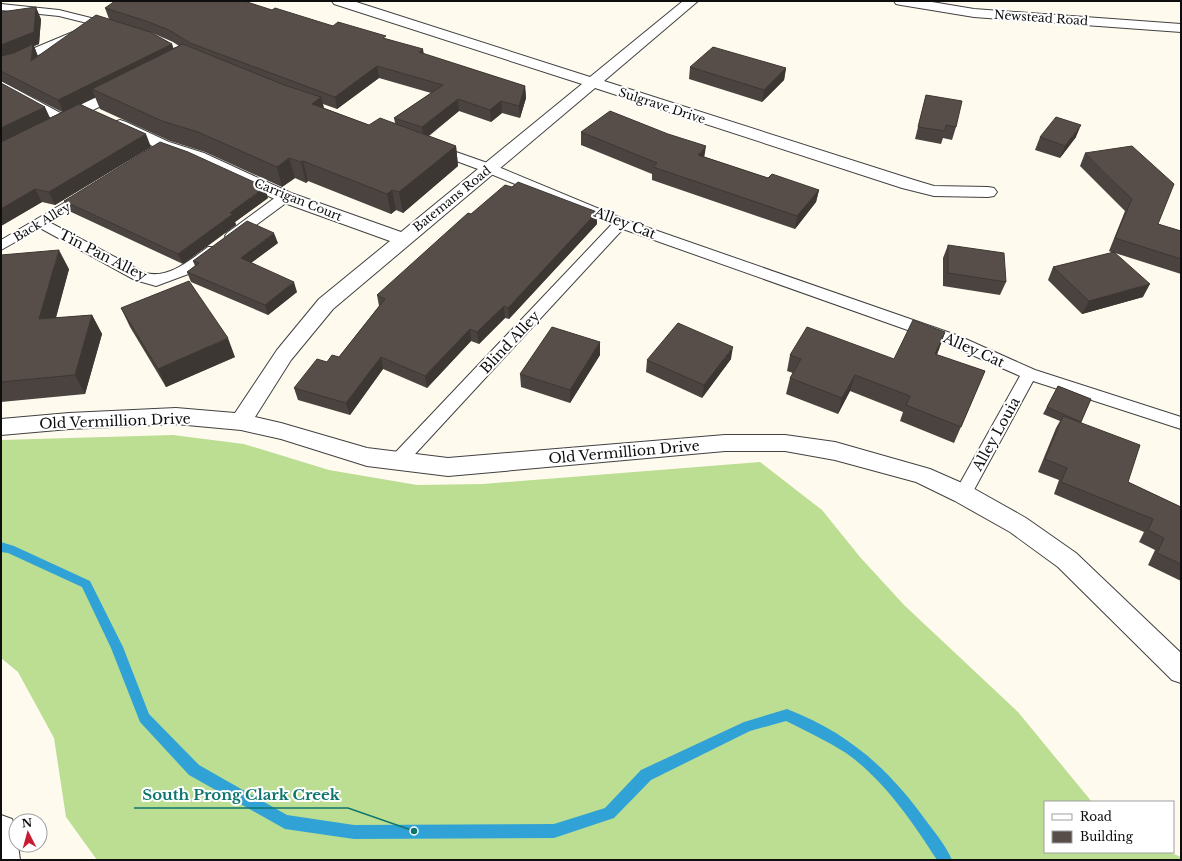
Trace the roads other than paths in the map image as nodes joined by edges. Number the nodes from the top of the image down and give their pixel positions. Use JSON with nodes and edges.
{"nodes":[{"id":1,"x":339,"y":1,"type":"edge"},
{"id":2,"x":690,"y":1,"type":"edge"},
{"id":3,"x":901,"y":1,"type":"edge"},
{"id":4,"x":1,"y":7,"type":"edge"},
{"id":5,"x":100,"y":23,"type":"junction"},
{"id":6,"x":1181,"y":28,"type":"edge"},
{"id":7,"x":123,"y":30,"type":"edge"},
{"id":8,"x":1,"y":66,"type":"edge"},
{"id":9,"x":137,"y":83,"type":"edge"},
{"id":10,"x":593,"y":84,"type":"junction"},
{"id":11,"x":1,"y":85,"type":"edge"},
{"id":12,"x":84,"y":109,"type":"junction"},
{"id":13,"x":55,"y":123,"type":"joint"},
{"id":14,"x":426,"y":146,"type":"edge"},
{"id":15,"x":490,"y":169,"type":"junction"},
{"id":16,"x":98,"y":187,"type":"edge"},
{"id":17,"x":988,"y":192,"type":"dead end"},
{"id":18,"x":285,"y":197,"type":"junction"},
{"id":19,"x":40,"y":223,"type":"junction"},
{"id":20,"x":621,"y":223,"type":"junction"},
{"id":21,"x":402,"y":239,"type":"junction"},
{"id":22,"x":1,"y":246,"type":"edge"},
{"id":23,"x":1029,"y":374,"type":"junction"},
{"id":24,"x":241,"y":422,"type":"junction"},
{"id":25,"x":1181,"y":423,"type":"edge"},
{"id":26,"x":1,"y":428,"type":"edge"},
{"id":27,"x":398,"y":461,"type":"junction"},
{"id":28,"x":962,"y":494,"type":"junction"},
{"id":29,"x":1181,"y":671,"type":"edge"},
{"id":30,"x":1,"y":830,"type":"edge"},
{"id":31,"x":5,"y":860,"type":"edge"}],
"edges":[{"from":1,"to":10,"type":"street","name":"Sulgrave Drive"},
{"from":2,"to":10,"type":"street","name":"Batemans Road"},
{"from":3,"to":6,"type":"street","name":"Newstead Road"},
{"from":4,"to":5,"type":"lane"},
{"from":5,"to":7,"type":"lane"},
{"from":5,"to":8,"type":"lane"},
{"from":9,"to":12,"type":"street"},
{"from":10,"to":15,"type":"street","name":"Batemans Road"},
{"from":10,"to":17,"type":"street","name":"Sulgrave Drive"},
{"from":11,"to":13,"type":"lane"},
{"from":12,"to":13,"type":"street"},
{"from":12,"to":18,"type":"street","name":"Carrigan Court"},
{"from":14,"to":15,"type":"lane","name":"Alley Cat"},
{"from":15,"to":20,"type":"lane","name":"Alley Cat"},
{"from":15,"to":21,"type":"street","name":"Batemans Road"},
{"from":16,"to":19,"type":"lane","name":"Back Alley"},
{"from":18,"to":19,"type":"lane","name":"Tin Pan Alley"},
{"from":18,"to":21,"type":"street","name":"Carrigan Court"},
{"from":19,"to":22,"type":"lane","name":"Back Alley"},
{"from":20,"to":23,"type":"lane","name":"Alley Cat"},
{"from":20,"to":27,"type":"lane","name":"Blind Alley"},
{"from":21,"to":24,"type":"street","name":"Batemans Road"},
{"from":23,"to":25,"type":"lane","name":"Alley Cat"},
{"from":23,"to":28,"type":"lane","name":"Alley Louia"},
{"from":24,"to":26,"type":"street","name":"Old Vermillion Drive"},
{"from":24,"to":27,"type":"street","name":"Old Vermillion Drive"},
{"from":27,"to":28,"type":"street","name":"Old Vermillion Drive"},
{"from":28,"to":29,"type":"street","name":"Old Vermillion Drive"},
{"from":30,"to":31,"type":"street"}]}
